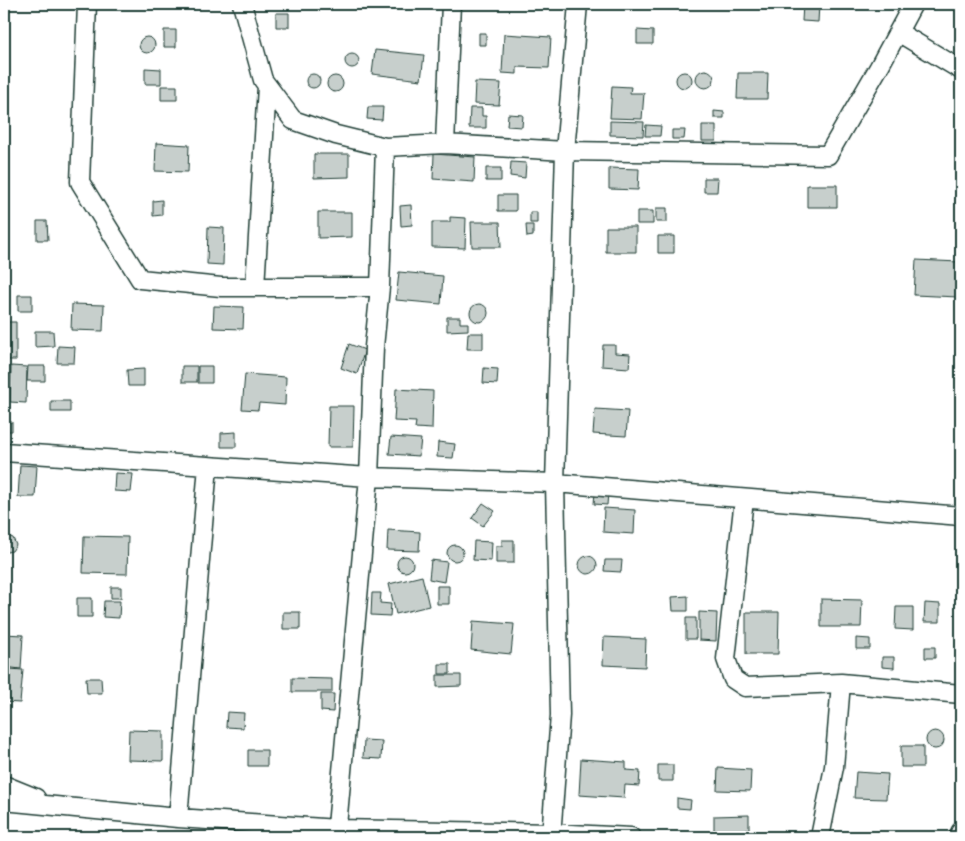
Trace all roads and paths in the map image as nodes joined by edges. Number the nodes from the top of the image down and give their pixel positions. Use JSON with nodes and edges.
{"nodes":[{"id":1,"x":87,"y":4,"type":"edge"},
{"id":2,"x":242,"y":4,"type":"edge"},
{"id":3,"x":451,"y":4,"type":"edge"},
{"id":4,"x":578,"y":4,"type":"edge"},
{"id":5,"x":912,"y":4,"type":"edge"},
{"id":6,"x":898,"y":32,"type":"junction"},
{"id":7,"x":961,"y":70,"type":"edge"},
{"id":8,"x":267,"y":86,"type":"junction"},
{"id":9,"x":445,"y":144,"type":"junction"},
{"id":10,"x":385,"y":147,"type":"junction"},
{"id":11,"x":565,"y":151,"type":"junction"},
{"id":12,"x":255,"y":287,"type":"junction"},
{"id":13,"x":380,"y":287,"type":"junction"},
{"id":14,"x":4,"y":452,"type":"edge"},
{"id":15,"x":208,"y":466,"type":"junction"},
{"id":16,"x":369,"y":477,"type":"junction"},
{"id":17,"x":554,"y":484,"type":"junction"},
{"id":18,"x":744,"y":499,"type":"junction"},
{"id":19,"x":961,"y":516,"type":"edge"},
{"id":20,"x":841,"y":683,"type":"junction"},
{"id":21,"x":961,"y":694,"type":"edge"},
{"id":22,"x":4,"y":785,"type":"edge"},
{"id":23,"x":4,"y":801,"type":"edge"},
{"id":24,"x":52,"y":804,"type":"junction"},
{"id":25,"x":178,"y":818,"type":"junction"},
{"id":26,"x":961,"y":831,"type":"edge"},
{"id":27,"x":337,"y":833,"type":"edge"},
{"id":28,"x":551,"y":835,"type":"edge"},
{"id":29,"x":631,"y":837,"type":"edge"},
{"id":30,"x":820,"y":837,"type":"edge"},
{"id":31,"x":958,"y":837,"type":"edge"}],
"edges":[{"from":1,"to":12,"type":"street"},
{"from":2,"to":8,"type":"street"},
{"from":3,"to":9,"type":"street"},
{"from":4,"to":11,"type":"street"},
{"from":5,"to":6,"type":"street"},
{"from":6,"to":7,"type":"street"},
{"from":6,"to":11,"type":"street"},
{"from":8,"to":10,"type":"street"},
{"from":8,"to":12,"type":"street"},
{"from":9,"to":10,"type":"street"},
{"from":9,"to":11,"type":"street"},
{"from":10,"to":13,"type":"street"},
{"from":11,"to":17,"type":"street"},
{"from":12,"to":13,"type":"street"},
{"from":13,"to":16,"type":"street"},
{"from":14,"to":15,"type":"street"},
{"from":15,"to":16,"type":"street"},
{"from":15,"to":25,"type":"street"},
{"from":16,"to":17,"type":"street"},
{"from":16,"to":27,"type":"street"},
{"from":17,"to":18,"type":"street"},
{"from":17,"to":28,"type":"street"},
{"from":18,"to":19,"type":"street"},
{"from":18,"to":20,"type":"street"},
{"from":20,"to":21,"type":"street"},
{"from":20,"to":30,"type":"street"},
{"from":22,"to":24,"type":"street"},
{"from":23,"to":24,"type":"street"},
{"from":24,"to":25,"type":"street"},
{"from":25,"to":27,"type":"street"},
{"from":26,"to":31,"type":"street"},
{"from":27,"to":28,"type":"street"},
{"from":28,"to":29,"type":"street"}]}
